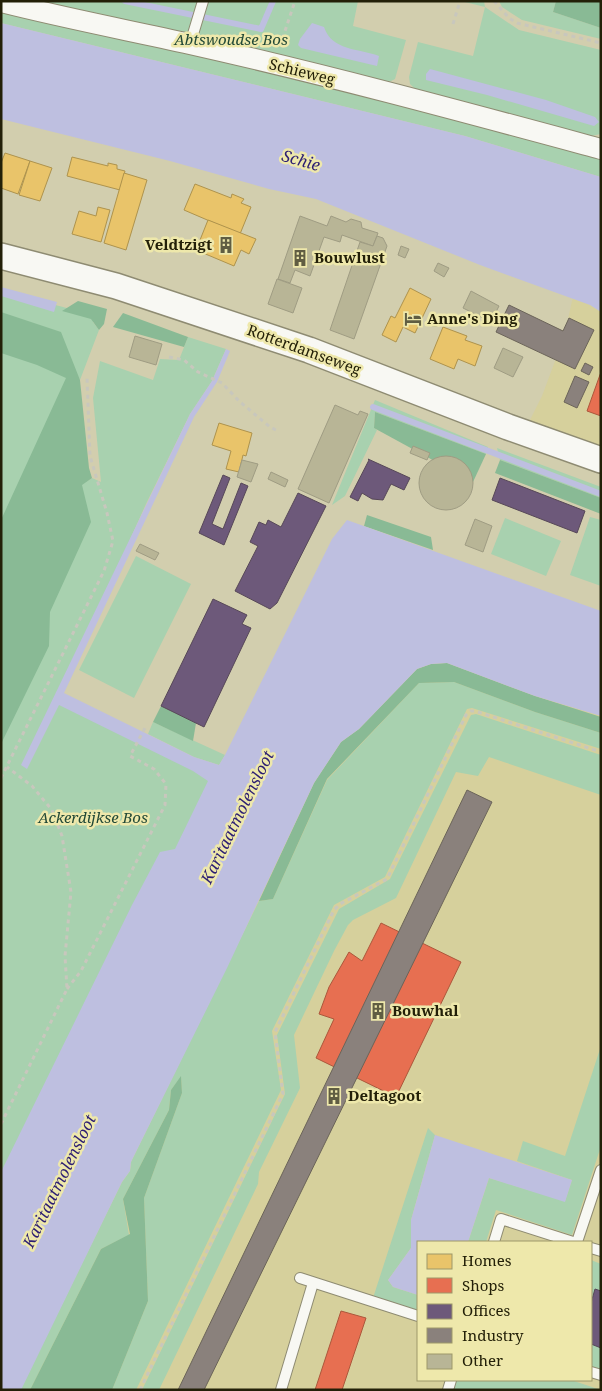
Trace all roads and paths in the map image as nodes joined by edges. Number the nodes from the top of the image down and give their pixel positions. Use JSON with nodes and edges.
{"nodes":[{"id":1,"x":295,"y":1,"type":"edge"},
{"id":2,"x":460,"y":1,"type":"edge"},
{"id":3,"x":494,"y":1,"type":"edge"},
{"id":4,"x":1,"y":2,"type":"edge"},
{"id":5,"x":203,"y":2,"type":"edge"},
{"id":6,"x":453,"y":24,"type":"dead end"},
{"id":7,"x":192,"y":36,"type":"junction"},
{"id":8,"x":601,"y":43,"type":"edge"},
{"id":9,"x":273,"y":65,"type":"junction"},
{"id":10,"x":601,"y":148,"type":"edge"},
{"id":11,"x":1,"y":256,"type":"edge"},
{"id":12,"x":169,"y":357,"type":"dead end"},
{"id":13,"x":87,"y":377,"type":"dead end"},
{"id":14,"x":276,"y":430,"type":"dead end"},
{"id":15,"x":601,"y":460,"type":"edge"},
{"id":16,"x":145,"y":728,"type":"dead end"},
{"id":17,"x":601,"y":752,"type":"edge"},
{"id":18,"x":7,"y":767,"type":"junction"},
{"id":19,"x":1,"y":778,"type":"edge"},
{"id":20,"x":67,"y":989,"type":"junction"},
{"id":21,"x":1,"y":1124,"type":"edge"},
{"id":22,"x":601,"y":1170,"type":"edge"},
{"id":23,"x":494,"y":1241,"type":"edge"},
{"id":24,"x":570,"y":1241,"type":"edge"},
{"id":25,"x":578,"y":1241,"type":"edge"},
{"id":26,"x":300,"y":1278,"type":"dead end"},
{"id":27,"x":313,"y":1283,"type":"junction"},
{"id":28,"x":417,"y":1316,"type":"edge"},
{"id":29,"x":140,"y":1390,"type":"edge"},
{"id":30,"x":281,"y":1390,"type":"edge"}],
"edges":[{"from":1,"to":9,"type":"path"},
{"from":2,"to":6,"type":"path"},
{"from":3,"to":8,"type":"path"},
{"from":4,"to":7,"type":"street","name":"Schieweg"},
{"from":5,"to":7,"type":"lane"},
{"from":7,"to":9,"type":"street","name":"Schieweg"},
{"from":9,"to":10,"type":"street","name":"Schieweg"},
{"from":11,"to":15,"type":"street","name":"Rotterdamseweg"},
{"from":12,"to":14,"type":"path"},
{"from":13,"to":18,"type":"path"},
{"from":16,"to":20,"type":"path"},
{"from":17,"to":29,"type":"path"},
{"from":18,"to":19,"type":"path"},
{"from":18,"to":20,"type":"path"},
{"from":20,"to":21,"type":"path"},
{"from":22,"to":25,"type":"lane"},
{"from":23,"to":24,"type":"lane"},
{"from":26,"to":27,"type":"lane"},
{"from":27,"to":28,"type":"lane"},
{"from":27,"to":30,"type":"lane"}]}
